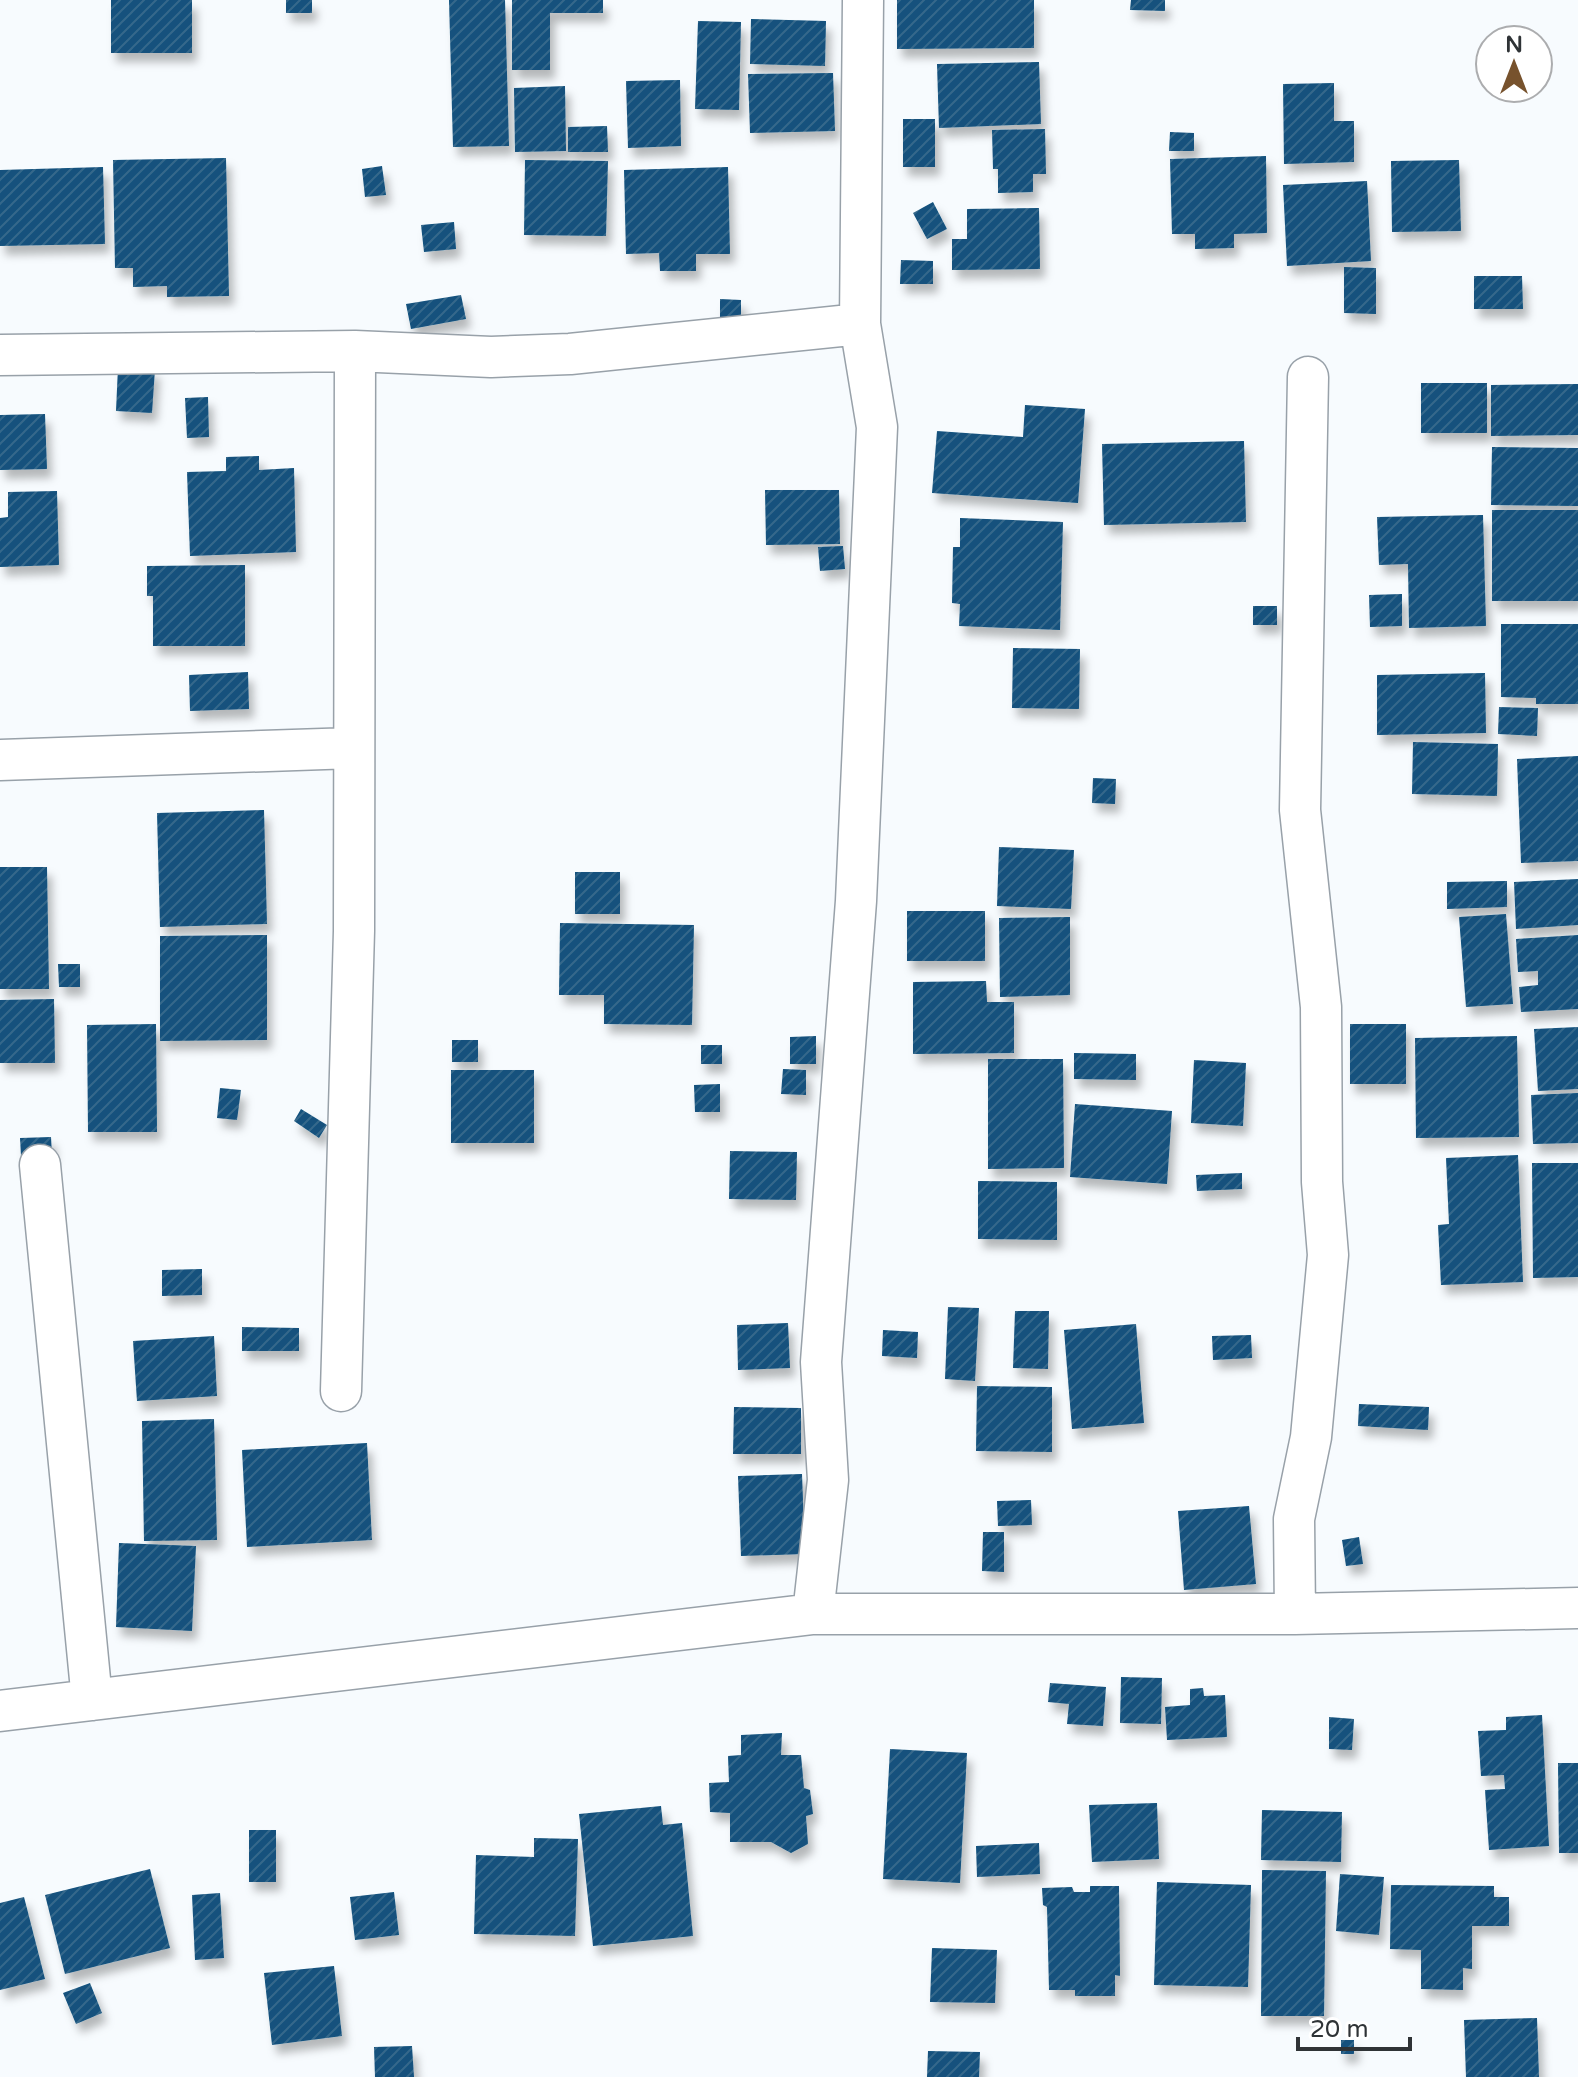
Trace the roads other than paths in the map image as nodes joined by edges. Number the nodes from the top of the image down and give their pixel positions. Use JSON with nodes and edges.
{"nodes":[{"id":1,"x":863,"y":0,"type":"edge"},
{"id":2,"x":860,"y":324,"type":"junction"},
{"id":3,"x":355,"y":351,"type":"junction"},
{"id":4,"x":0,"y":355,"type":"edge"},
{"id":5,"x":1308,"y":377,"type":"dead end"},
{"id":6,"x":353,"y":748,"type":"junction"},
{"id":7,"x":0,"y":760,"type":"edge"},
{"id":8,"x":40,"y":1165,"type":"dead end"},
{"id":9,"x":341,"y":1391,"type":"dead end"},
{"id":10,"x":1578,"y":1608,"type":"edge"},
{"id":11,"x":813,"y":1614,"type":"junction"},
{"id":12,"x":1295,"y":1614,"type":"junction"},
{"id":13,"x":92,"y":1700,"type":"junction"},
{"id":14,"x":0,"y":1711,"type":"edge"}],
"edges":[{"from":1,"to":2,"type":"street"},
{"from":2,"to":3,"type":"street"},
{"from":2,"to":11,"type":"street"},
{"from":3,"to":4,"type":"street"},
{"from":3,"to":6,"type":"street"},
{"from":5,"to":12,"type":"street"},
{"from":6,"to":7,"type":"street"},
{"from":6,"to":9,"type":"street"},
{"from":8,"to":13,"type":"street"},
{"from":10,"to":12,"type":"street"},
{"from":11,"to":12,"type":"street"},
{"from":11,"to":13,"type":"street"},
{"from":13,"to":14,"type":"street"}]}
